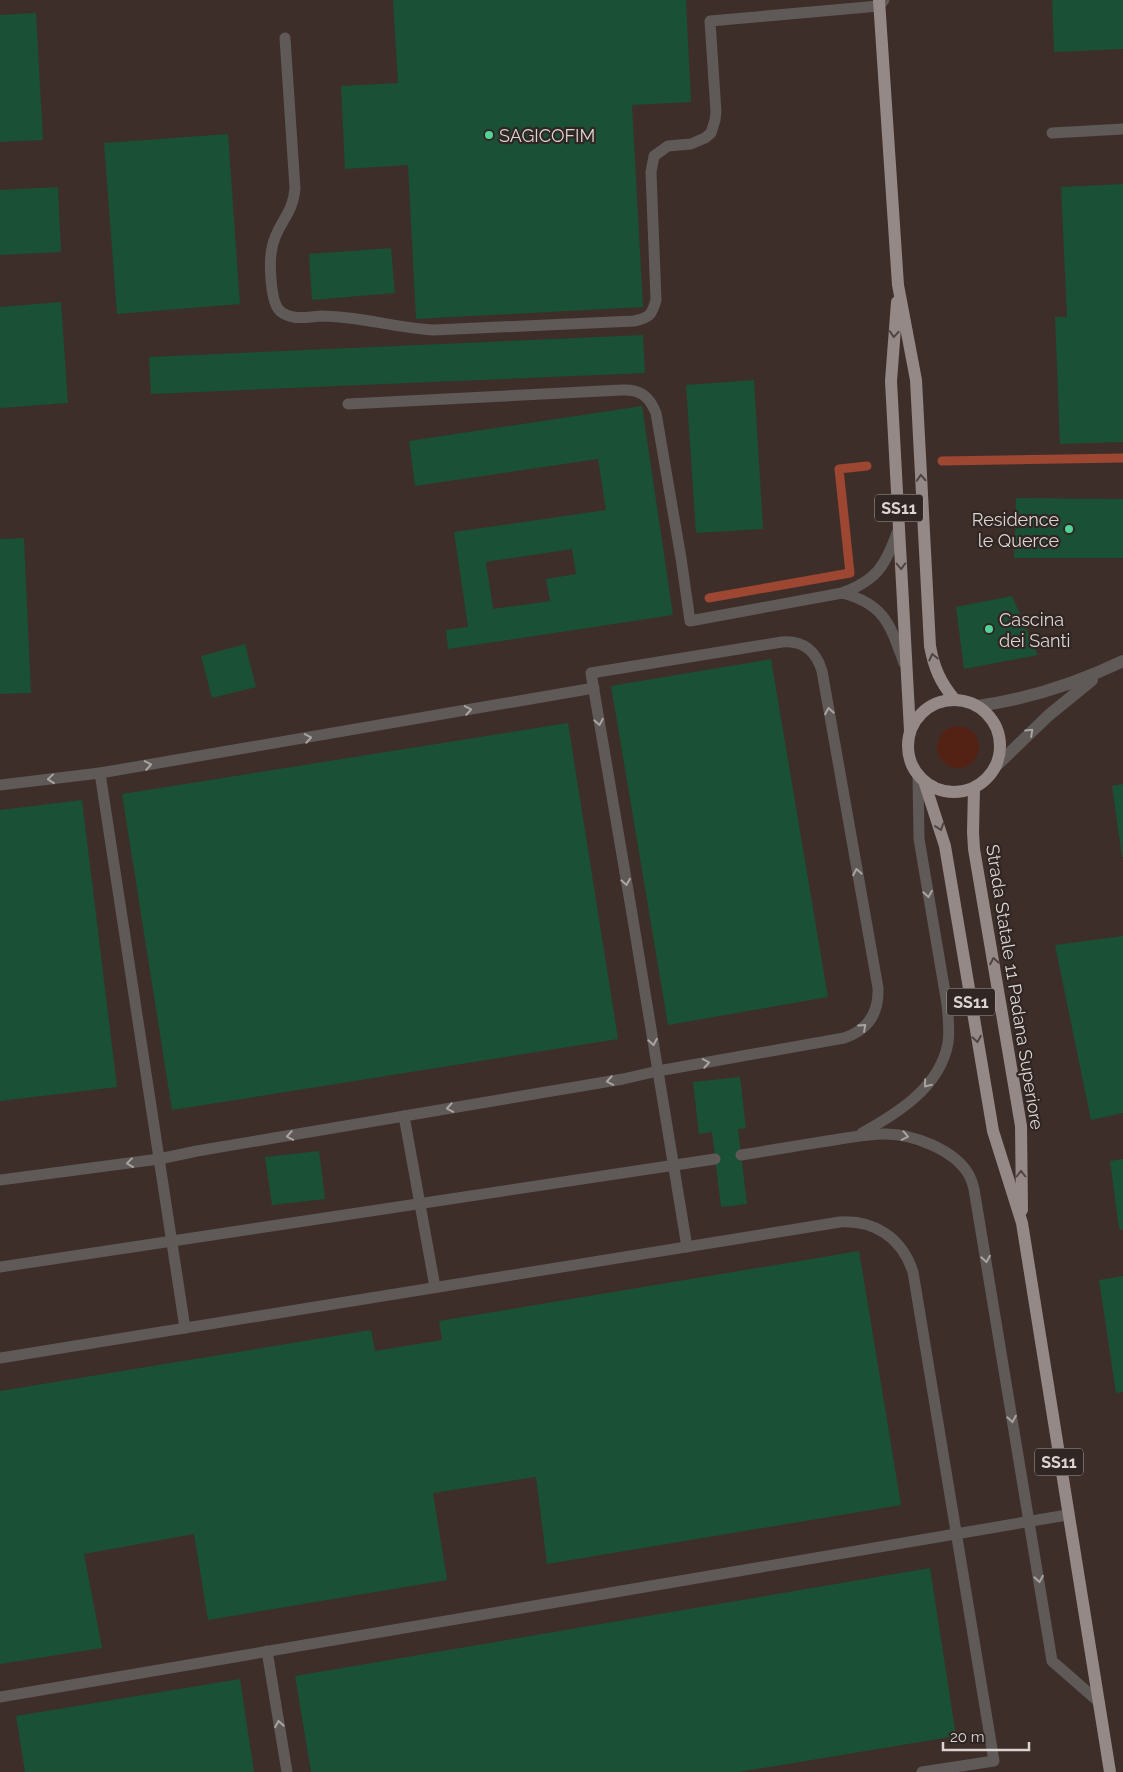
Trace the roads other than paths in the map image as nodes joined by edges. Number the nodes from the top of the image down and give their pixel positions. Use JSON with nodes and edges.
{"nodes":[{"id":1,"x":880,"y":2,"type":"edge"},
{"id":2,"x":284,"y":38,"type":"dead end"},
{"id":3,"x":1123,"y":129,"type":"edge"},
{"id":4,"x":1052,"y":132,"type":"dead end"},
{"id":5,"x":898,"y":285,"type":"junction"},
{"id":6,"x":348,"y":404,"type":"dead end"},
{"id":7,"x":900,"y":527,"type":"junction"},
{"id":8,"x":842,"y":593,"type":"junction"},
{"id":9,"x":1123,"y":661,"type":"edge"},
{"id":10,"x":905,"y":667,"type":"junction"},
{"id":11,"x":1106,"y":669,"type":"junction"},
{"id":12,"x":594,"y":688,"type":"junction"},
{"id":13,"x":955,"y":700,"type":"junction"},
{"id":14,"x":977,"y":706,"type":"junction"},
{"id":15,"x":910,"y":731,"type":"junction"},
{"id":16,"x":995,"y":767,"type":"junction"},
{"id":17,"x":100,"y":773,"type":"junction"},
{"id":18,"x":921,"y":779,"type":"junction"},
{"id":19,"x":0,"y":785,"type":"edge"},
{"id":20,"x":974,"y":788,"type":"junction"},
{"id":21,"x":658,"y":1071,"type":"junction"},
{"id":22,"x":404,"y":1116,"type":"junction"},
{"id":23,"x":856,"y":1137,"type":"junction"},
{"id":24,"x":741,"y":1155,"type":"dead end"},
{"id":25,"x":159,"y":1159,"type":"junction"},
{"id":26,"x":715,"y":1159,"type":"dead end"},
{"id":27,"x":674,"y":1166,"type":"junction"},
{"id":28,"x":0,"y":1180,"type":"edge"},
{"id":29,"x":420,"y":1204,"type":"junction"},
{"id":30,"x":1022,"y":1223,"type":"junction"},
{"id":31,"x":171,"y":1241,"type":"junction"},
{"id":32,"x":687,"y":1247,"type":"junction"},
{"id":33,"x":0,"y":1267,"type":"edge"},
{"id":34,"x":435,"y":1287,"type":"junction"},
{"id":35,"x":184,"y":1328,"type":"junction"},
{"id":36,"x":0,"y":1358,"type":"edge"},
{"id":37,"x":1067,"y":1515,"type":"junction"},
{"id":38,"x":1029,"y":1522,"type":"junction"},
{"id":39,"x":957,"y":1534,"type":"junction"},
{"id":40,"x":267,"y":1652,"type":"junction"},
{"id":41,"x":0,"y":1697,"type":"edge"},
{"id":42,"x":1099,"y":1702,"type":"junction"},
{"id":43,"x":287,"y":1772,"type":"edge"},
{"id":44,"x":922,"y":1772,"type":"edge"},
{"id":45,"x":1110,"y":1772,"type":"edge"}],
"edges":[{"from":1,"to":2,"type":"lane"},
{"from":1,"to":5,"type":"main road","name":"Strada Statale 11 Padana Superiore","number":"SS11"},
{"from":3,"to":4,"type":"lane"},
{"from":5,"to":7,"type":"main road","name":"Strada Statale 11 Padana Superiore","number":"SS11","one_way":true},
{"from":13,"to":5,"type":"main road","name":"Strada Statale 11 Padana Superiore","number":"SS11","one_way":true},
{"from":6,"to":8,"type":"lane"},
{"from":7,"to":8,"type":"lane"},
{"from":7,"to":10,"type":"main road","name":"Strada Statale 11 Padana Superiore","number":"SS11","one_way":true},
{"from":8,"to":10,"type":"lane"},
{"from":9,"to":11,"type":"street"},
{"from":10,"to":15,"type":"main road","name":"Strada Statale 11 Padana Superiore","number":"SS11"},
{"from":11,"to":14,"type":"street"},
{"from":16,"to":11,"type":"street","one_way":true},
{"from":17,"to":12,"type":"lane","one_way":true},
{"from":12,"to":21,"type":"lane","one_way":true},
{"from":21,"to":12,"type":"lane","one_way":true},
{"from":13,"to":14,"type":"main road"},
{"from":13,"to":15,"type":"main road"},
{"from":14,"to":16,"type":"main road"},
{"from":15,"to":18,"type":"main road","name":"Strada Statale 11 Padana Superiore","number":"SS11"},
{"from":16,"to":20,"type":"main road"},
{"from":17,"to":19,"type":"lane","one_way":true},
{"from":17,"to":25,"type":"lane"},
{"from":18,"to":20,"type":"main road"},
{"from":18,"to":23,"type":"lane","one_way":true},
{"from":18,"to":30,"type":"main road","name":"Strada Statale 11 Padana Superiore","number":"SS11","one_way":true},
{"from":30,"to":20,"type":"main road","name":"Strada Statale 11 Padana Superiore","number":"SS11","one_way":true},
{"from":21,"to":22,"type":"lane","one_way":true},
{"from":21,"to":27,"type":"lane"},
{"from":22,"to":25,"type":"lane","one_way":true},
{"from":22,"to":29,"type":"lane"},
{"from":23,"to":24,"type":"lane"},
{"from":23,"to":38,"type":"lane","one_way":true},
{"from":25,"to":28,"type":"lane","one_way":true},
{"from":25,"to":31,"type":"lane"},
{"from":26,"to":27,"type":"lane"},
{"from":27,"to":29,"type":"lane"},
{"from":27,"to":32,"type":"lane"},
{"from":29,"to":31,"type":"lane"},
{"from":29,"to":34,"type":"lane"},
{"from":30,"to":37,"type":"main road","name":"Strada Statale 11 Padana Superiore","number":"SS11"},
{"from":31,"to":33,"type":"lane"},
{"from":31,"to":35,"type":"lane"},
{"from":32,"to":34,"type":"lane"},
{"from":32,"to":39,"type":"lane"},
{"from":34,"to":35,"type":"lane"},
{"from":35,"to":36,"type":"lane"},
{"from":37,"to":38,"type":"lane"},
{"from":37,"to":42,"type":"main road","name":"Strada Statale 11 Padana Superiore","number":"SS11"},
{"from":38,"to":39,"type":"lane"},
{"from":38,"to":42,"type":"lane","one_way":true},
{"from":39,"to":40,"type":"lane"},
{"from":39,"to":44,"type":"lane"},
{"from":40,"to":41,"type":"lane"},
{"from":43,"to":40,"type":"lane","one_way":true},
{"from":42,"to":45,"type":"main road","name":"Strada Statale 11 Padana Superiore","number":"SS11"}]}
